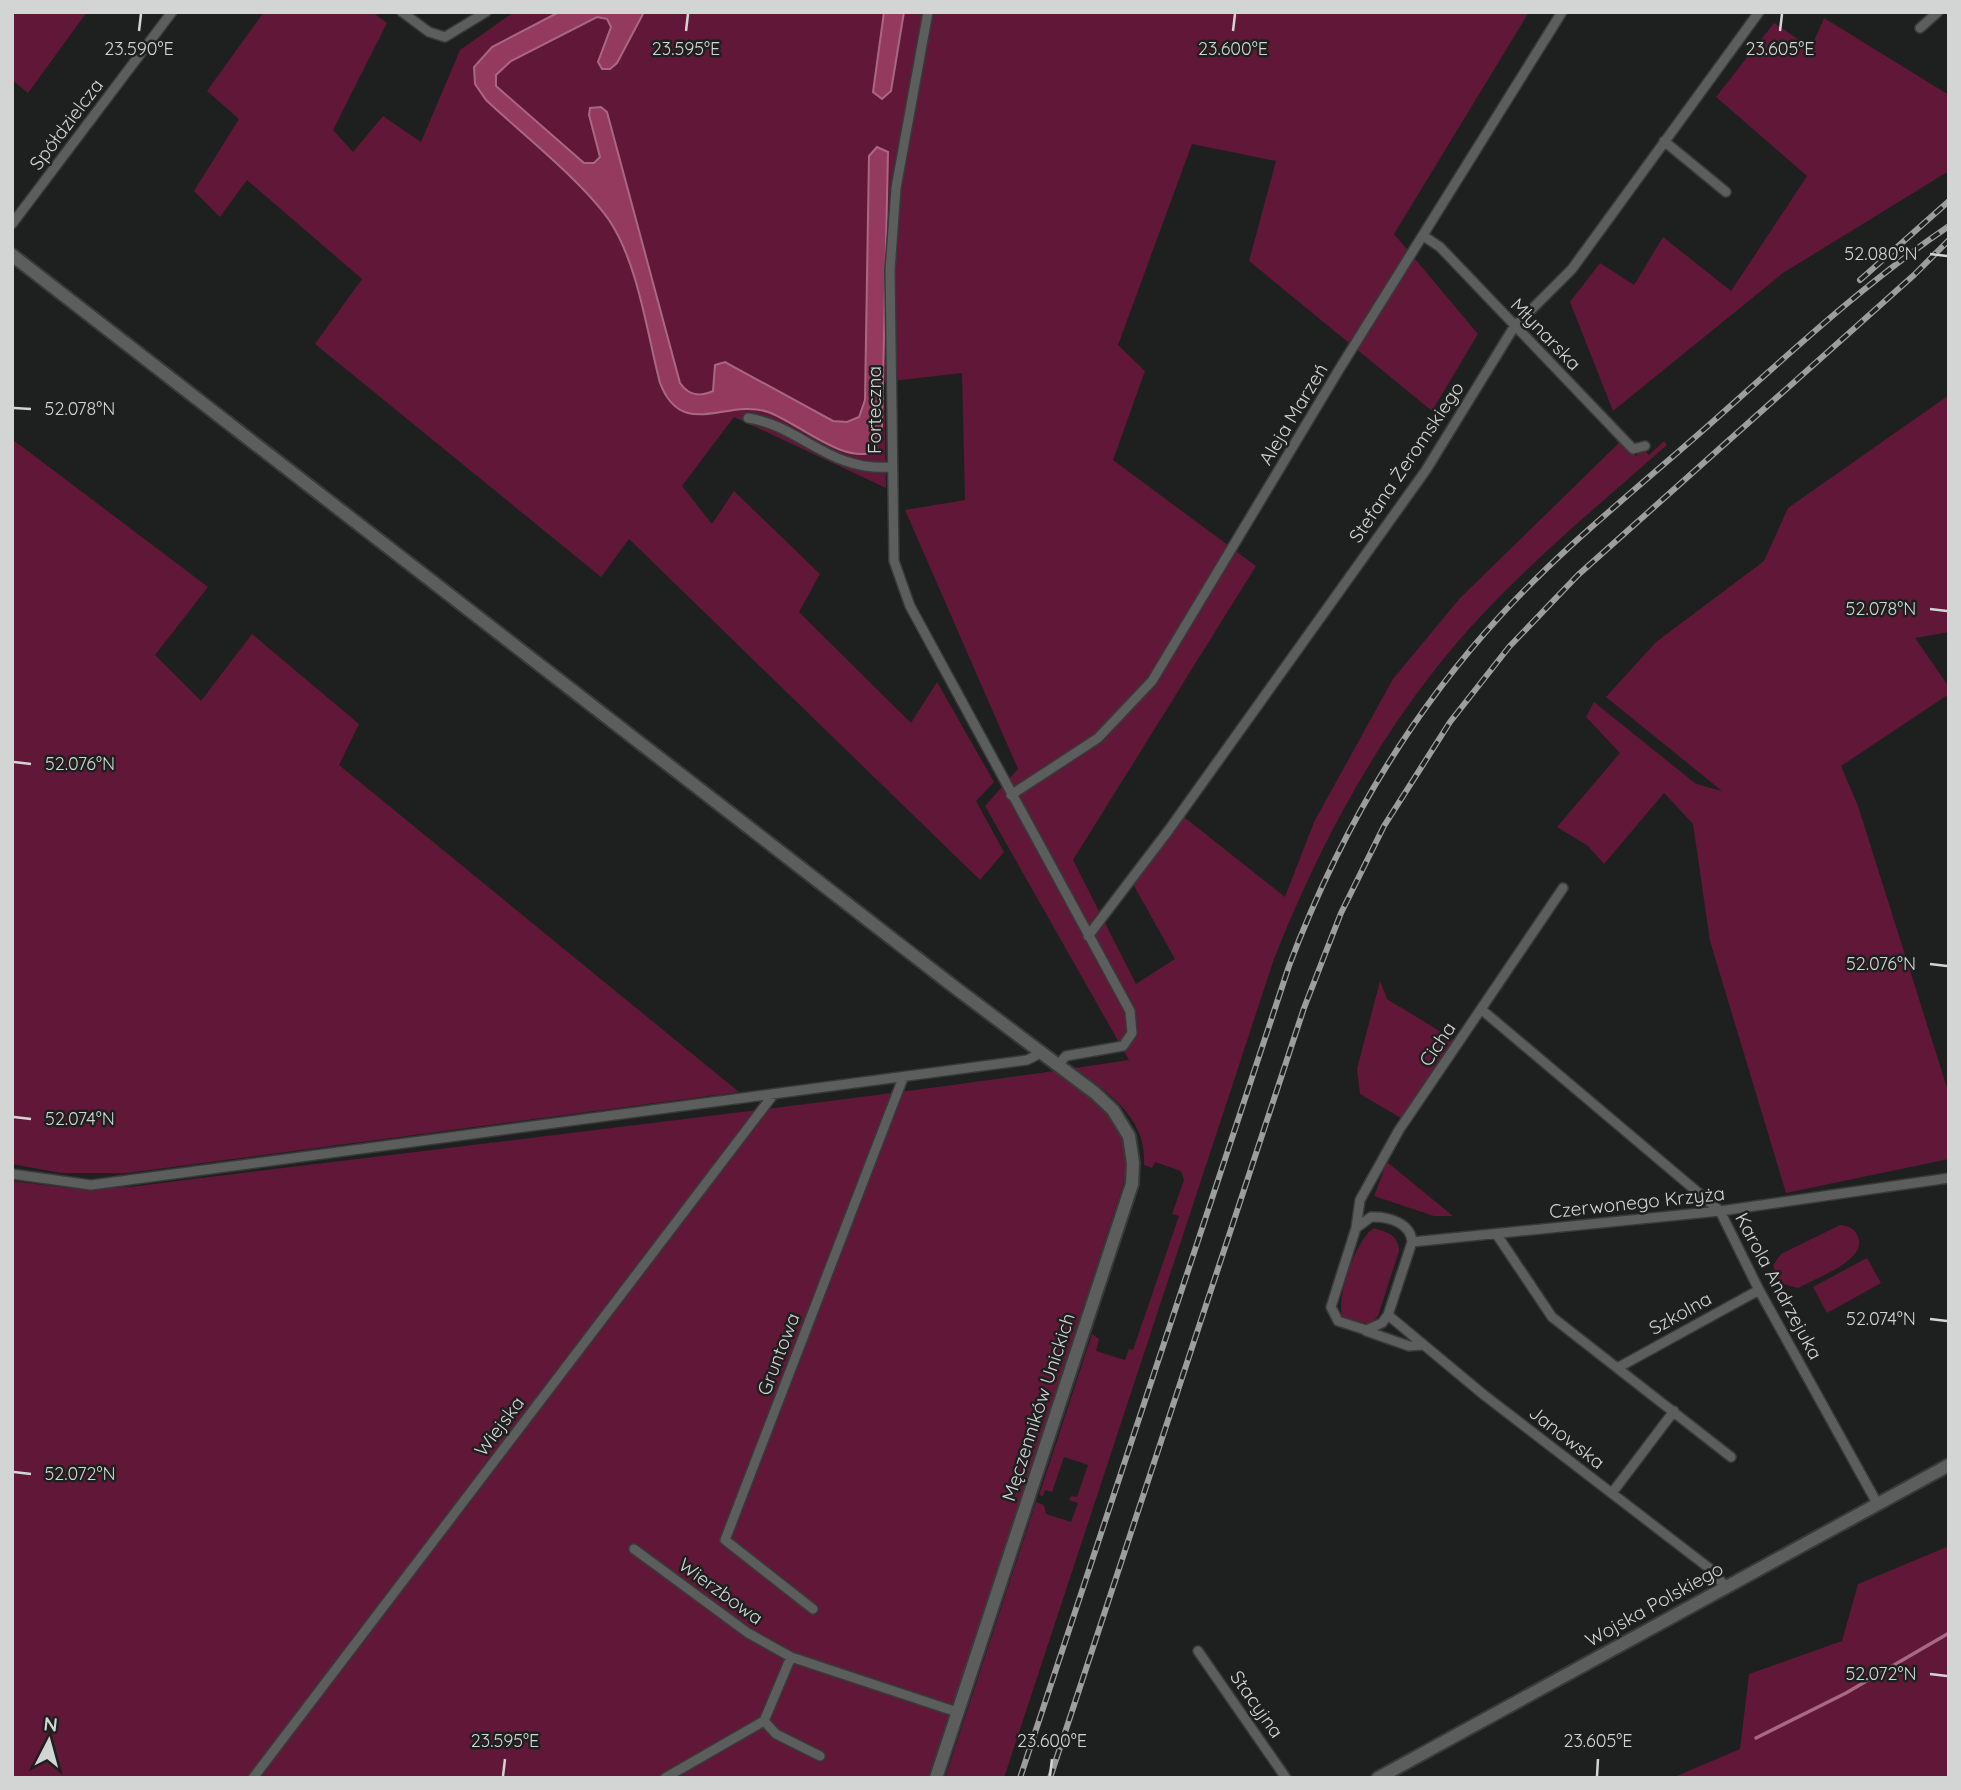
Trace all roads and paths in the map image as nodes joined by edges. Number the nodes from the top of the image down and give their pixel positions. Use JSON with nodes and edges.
{"nodes":[{"id":1,"x":172,"y":12,"type":"edge"},
{"id":2,"x":402,"y":12,"type":"edge"},
{"id":3,"x":486,"y":12,"type":"edge"},
{"id":4,"x":928,"y":12,"type":"edge"},
{"id":5,"x":1562,"y":12,"type":"edge"},
{"id":6,"x":1759,"y":12,"type":"edge"},
{"id":7,"x":1938,"y":12,"type":"edge"},
{"id":8,"x":1920,"y":28,"type":"dead end"},
{"id":9,"x":1664,"y":141,"type":"junction"},
{"id":10,"x":1726,"y":192,"type":"dead end"},
{"id":11,"x":12,"y":224,"type":"edge"},
{"id":12,"x":1425,"y":237,"type":"junction"},
{"id":13,"x":12,"y":255,"type":"edge"},
{"id":14,"x":1514,"y":327,"type":"junction"},
{"id":15,"x":748,"y":418,"type":"dead end"},
{"id":16,"x":1644,"y":446,"type":"dead end"},
{"id":17,"x":891,"y":467,"type":"junction"},
{"id":18,"x":1012,"y":795,"type":"junction"},
{"id":19,"x":1563,"y":888,"type":"dead end"},
{"id":20,"x":1088,"y":936,"type":"junction"},
{"id":21,"x":1482,"y":1010,"type":"junction"},
{"id":22,"x":1041,"y":1053,"type":"junction"},
{"id":23,"x":1061,"y":1067,"type":"junction"},
{"id":24,"x":903,"y":1078,"type":"junction"},
{"id":25,"x":773,"y":1095,"type":"junction"},
{"id":26,"x":12,"y":1174,"type":"edge"},
{"id":27,"x":1949,"y":1178,"type":"edge"},
{"id":28,"x":1720,"y":1211,"type":"junction"},
{"id":29,"x":1356,"y":1228,"type":"junction"},
{"id":30,"x":1497,"y":1235,"type":"junction"},
{"id":31,"x":1412,"y":1242,"type":"junction"},
{"id":32,"x":1759,"y":1290,"type":"junction"},
{"id":33,"x":1388,"y":1315,"type":"junction"},
{"id":34,"x":1361,"y":1329,"type":"junction"},
{"id":35,"x":1422,"y":1345,"type":"junction"},
{"id":36,"x":1619,"y":1367,"type":"junction"},
{"id":37,"x":1674,"y":1411,"type":"junction"},
{"id":38,"x":1731,"y":1457,"type":"dead end"},
{"id":39,"x":1949,"y":1465,"type":"edge"},
{"id":40,"x":1612,"y":1493,"type":"junction"},
{"id":41,"x":1877,"y":1503,"type":"junction"},
{"id":42,"x":634,"y":1549,"type":"dead end"},
{"id":43,"x":1725,"y":1586,"type":"junction"},
{"id":44,"x":813,"y":1609,"type":"dead end"},
{"id":45,"x":1198,"y":1651,"type":"dead end"},
{"id":46,"x":791,"y":1657,"type":"junction"},
{"id":47,"x":957,"y":1712,"type":"junction"},
{"id":48,"x":764,"y":1721,"type":"junction"},
{"id":49,"x":820,"y":1756,"type":"dead end"},
{"id":50,"x":253,"y":1778,"type":"edge"},
{"id":51,"x":665,"y":1778,"type":"edge"},
{"id":52,"x":936,"y":1778,"type":"edge"},
{"id":53,"x":1286,"y":1778,"type":"edge"},
{"id":54,"x":1378,"y":1778,"type":"edge"}],
"edges":[{"from":1,"to":11,"type":"street","name":"Spółdzielcza"},
{"from":2,"to":3,"type":"street"},
{"from":4,"to":17,"type":"street","name":"Forteczna"},
{"from":5,"to":12,"type":"street","name":"Aleja Marzeń"},
{"from":6,"to":9,"type":"street","name":"Stefana Żeromskiego"},
{"from":7,"to":8,"type":"street"},
{"from":9,"to":10,"type":"street"},
{"from":9,"to":14,"type":"street","name":"Stefana Żeromskiego"},
{"from":12,"to":14,"type":"street","name":"Młynarska"},
{"from":12,"to":18,"type":"street","name":"Aleja Marzeń"},
{"from":13,"to":22,"type":"main road","name":"Męczenników Unickich"},
{"from":14,"to":16,"type":"street","name":"Młynarska"},
{"from":14,"to":20,"type":"street","name":"Stefana Żeromskiego"},
{"from":15,"to":17,"type":"street"},
{"from":17,"to":18,"type":"street","name":"Forteczna"},
{"from":18,"to":20,"type":"street","name":"Forteczna"},
{"from":19,"to":21,"type":"street","name":"Cicha"},
{"from":20,"to":23,"type":"street","name":"Forteczna"},
{"from":21,"to":28,"type":"street","name":"Karola Andrzejuka"},
{"from":21,"to":29,"type":"street","name":"Cicha"},
{"from":22,"to":23,"type":"main road","name":"Męczenników Unickich"},
{"from":22,"to":24,"type":"street"},
{"from":23,"to":47,"type":"main road","name":"Męczenników Unickich"},
{"from":24,"to":25,"type":"street"},
{"from":24,"to":44,"type":"street","name":"Gruntowa"},
{"from":25,"to":26,"type":"street"},
{"from":25,"to":50,"type":"street","name":"Wiejska"},
{"from":27,"to":28,"type":"street","name":"Czerwonego Krzyża"},
{"from":28,"to":30,"type":"street","name":"Czerwonego Krzyża"},
{"from":28,"to":32,"type":"street","name":"Karola Andrzejuka"},
{"from":29,"to":31,"type":"street"},
{"from":29,"to":34,"type":"street","name":"Cicha"},
{"from":30,"to":31,"type":"street","name":"Czerwonego Krzyża"},
{"from":30,"to":36,"type":"street"},
{"from":31,"to":33,"type":"street"},
{"from":32,"to":36,"type":"street","name":"Szkolna"},
{"from":32,"to":41,"type":"street","name":"Karola Andrzejuka"},
{"from":33,"to":34,"type":"street"},
{"from":33,"to":35,"type":"street","name":"Janowska"},
{"from":34,"to":35,"type":"street","name":"Cicha"},
{"from":35,"to":40,"type":"street","name":"Janowska"},
{"from":36,"to":37,"type":"street"},
{"from":37,"to":38,"type":"street"},
{"from":37,"to":40,"type":"street"},
{"from":39,"to":41,"type":"main road","name":"Wojska Polskiego"},
{"from":40,"to":43,"type":"street","name":"Janowska"},
{"from":41,"to":43,"type":"main road","name":"Wojska Polskiego"},
{"from":42,"to":46,"type":"street","name":"Wierzbowa"},
{"from":43,"to":54,"type":"main road","name":"Wojska Polskiego"},
{"from":45,"to":53,"type":"street","name":"Stacyjna"},
{"from":46,"to":47,"type":"street","name":"Wierzbowa"},
{"from":46,"to":48,"type":"street"},
{"from":47,"to":52,"type":"main road","name":"Męczenników Unickich"},
{"from":48,"to":49,"type":"street"},
{"from":48,"to":51,"type":"street"}]}
